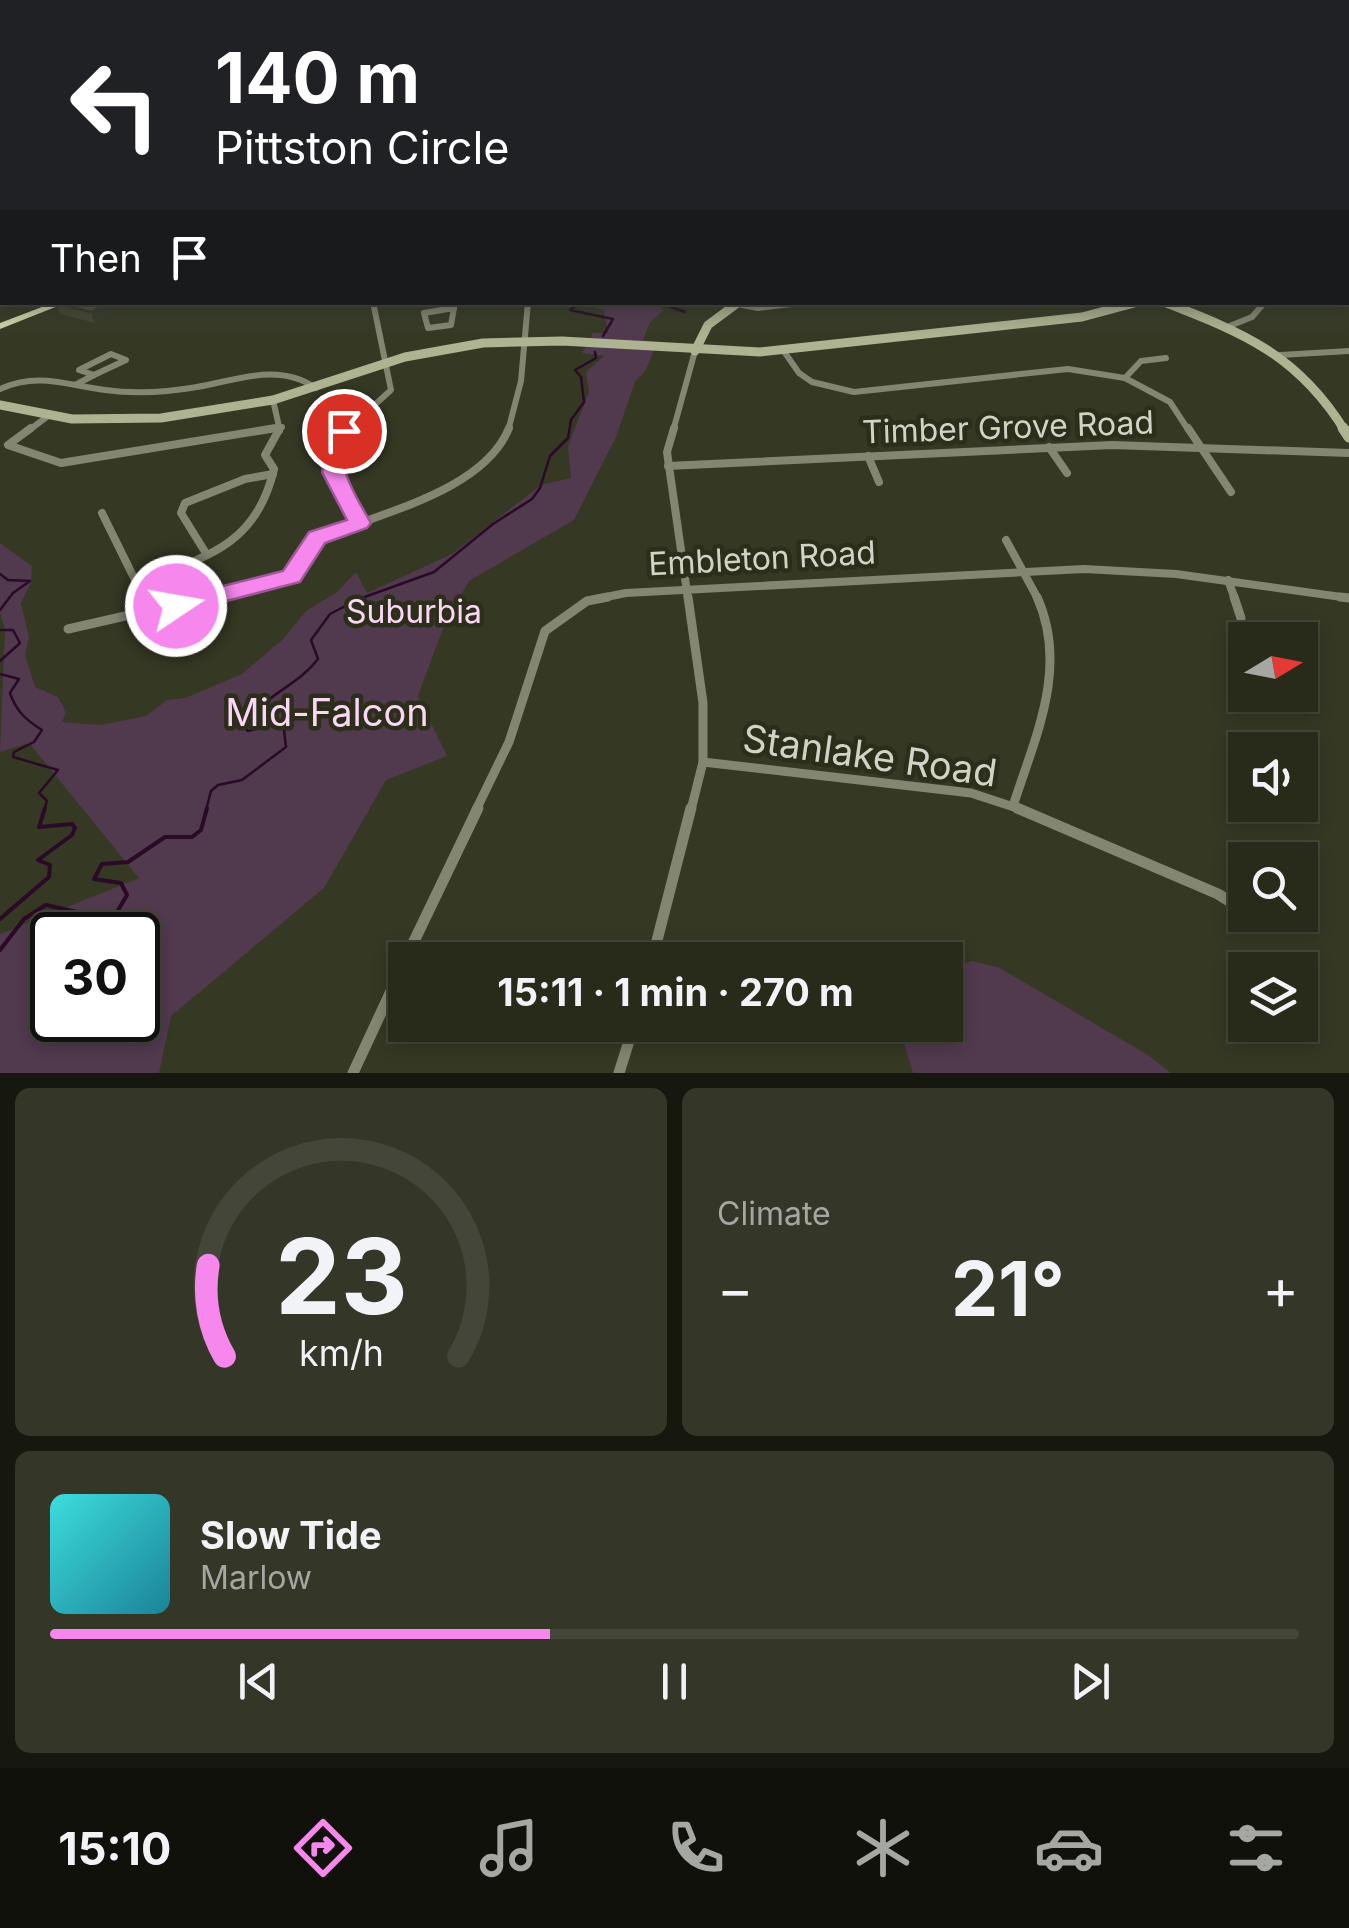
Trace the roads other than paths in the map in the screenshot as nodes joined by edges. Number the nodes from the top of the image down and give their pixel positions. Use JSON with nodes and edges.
{"nodes":[{"id":1,"x":56,"y":305,"type":"edge"},
{"id":2,"x":373,"y":305,"type":"edge"},
{"id":3,"x":528,"y":305,"type":"edge"},
{"id":4,"x":735,"y":305,"type":"edge"},
{"id":5,"x":746,"y":305,"type":"edge"},
{"id":6,"x":783,"y":305,"type":"edge"},
{"id":7,"x":1126,"y":305,"type":"edge"},
{"id":8,"x":1172,"y":305,"type":"edge"},
{"id":9,"x":1263,"y":305,"type":"edge"},
{"id":10,"x":455,"y":306,"type":"edge"},
{"id":11,"x":0,"y":326,"type":"edge"},
{"id":12,"x":1227,"y":327,"type":"junction"},
{"id":13,"x":524,"y":340,"type":"junction"},
{"id":14,"x":783,"y":350,"type":"junction"},
{"id":15,"x":1349,"y":351,"type":"edge"},
{"id":16,"x":695,"y":352,"type":"junction"},
{"id":17,"x":1280,"y":355,"type":"junction"},
{"id":18,"x":1166,"y":358,"type":"dead end"},
{"id":19,"x":384,"y":364,"type":"junction"},
{"id":20,"x":94,"y":376,"type":"junction"},
{"id":21,"x":1125,"y":378,"type":"junction"},
{"id":22,"x":77,"y":384,"type":"junction"},
{"id":23,"x":316,"y":388,"type":"junction"},
{"id":24,"x":0,"y":390,"type":"edge"},
{"id":25,"x":274,"y":400,"type":"junction"},
{"id":26,"x":0,"y":405,"type":"edge"},
{"id":27,"x":48,"y":416,"type":"junction"},
{"id":28,"x":282,"y":427,"type":"junction"},
{"id":29,"x":1349,"y":437,"type":"edge"},
{"id":30,"x":1049,"y":447,"type":"junction"},
{"id":31,"x":1201,"y":447,"type":"junction"},
{"id":32,"x":1349,"y":453,"type":"edge"},
{"id":33,"x":868,"y":456,"type":"junction"},
{"id":34,"x":668,"y":466,"type":"junction"},
{"id":35,"x":1067,"y":473,"type":"dead end"},
{"id":36,"x":273,"y":474,"type":"junction"},
{"id":37,"x":879,"y":482,"type":"dead end"},
{"id":38,"x":1231,"y":492,"type":"dead end"},
{"id":39,"x":102,"y":513,"type":"dead end"},
{"id":40,"x":360,"y":523,"type":"junction"},
{"id":41,"x":1006,"y":540,"type":"dead end"},
{"id":42,"x":207,"y":555,"type":"junction"},
{"id":43,"x":1023,"y":570,"type":"junction"},
{"id":44,"x":1228,"y":580,"type":"junction"},
{"id":45,"x":136,"y":582,"type":"junction"},
{"id":46,"x":686,"y":590,"type":"junction"},
{"id":47,"x":1349,"y":598,"type":"edge"},
{"id":48,"x":140,"y":614,"type":"junction"},
{"id":49,"x":1240,"y":618,"type":"dead end"},
{"id":50,"x":68,"y":629,"type":"dead end"},
{"id":51,"x":703,"y":762,"type":"junction"},
{"id":52,"x":1012,"y":806,"type":"junction"},
{"id":53,"x":1228,"y":901,"type":"edge"},
{"id":54,"x":414,"y":942,"type":"edge"},
{"id":55,"x":657,"y":942,"type":"edge"},
{"id":56,"x":388,"y":997,"type":"edge"},
{"id":57,"x":629,"y":1042,"type":"edge"},
{"id":58,"x":353,"y":1073,"type":"edge"},
{"id":59,"x":619,"y":1073,"type":"edge"}],
"edges":[{"from":1,"to":11,"type":"main road"},
{"from":2,"to":19,"type":"street"},
{"from":3,"to":13,"type":"street"},
{"from":4,"to":16,"type":"street"},
{"from":5,"to":6,"type":"street"},
{"from":7,"to":14,"type":"street"},
{"from":8,"to":12,"type":"street"},
{"from":9,"to":12,"type":"street"},
{"from":10,"to":10,"type":"street"},
{"from":12,"to":17,"type":"street"},
{"from":13,"to":16,"type":"street"},
{"from":13,"to":19,"type":"street"},
{"from":13,"to":40,"type":"street"},
{"from":14,"to":16,"type":"street"},
{"from":14,"to":21,"type":"street"},
{"from":15,"to":17,"type":"street"},
{"from":16,"to":34,"type":"street"},
{"from":17,"to":29,"type":"street"},
{"from":18,"to":21,"type":"street"},
{"from":19,"to":23,"type":"street"},
{"from":19,"to":40,"type":"street"},
{"from":20,"to":20,"type":"street"},
{"from":20,"to":22,"type":"street"},
{"from":21,"to":31,"type":"street"},
{"from":22,"to":23,"type":"street"},
{"from":22,"to":24,"type":"street"},
{"from":23,"to":25,"type":"street"},
{"from":25,"to":27,"type":"street"},
{"from":25,"to":28,"type":"street"},
{"from":26,"to":27,"type":"street"},
{"from":27,"to":28,"type":"street"},
{"from":28,"to":36,"type":"street"},
{"from":30,"to":31,"type":"street","name":"Timber Grove Road"},
{"from":30,"to":33,"type":"street","name":"Timber Grove Road"},
{"from":30,"to":35,"type":"street"},
{"from":31,"to":32,"type":"street","name":"Timber Grove Road"},
{"from":31,"to":38,"type":"street"},
{"from":33,"to":34,"type":"street","name":"Timber Grove Road"},
{"from":33,"to":37,"type":"street"},
{"from":34,"to":46,"type":"street"},
{"from":36,"to":42,"type":"street"},
{"from":36,"to":42,"type":"street"},
{"from":39,"to":45,"type":"street"},
{"from":40,"to":48,"type":"street"},
{"from":41,"to":43,"type":"street"},
{"from":42,"to":45,"type":"street"},
{"from":43,"to":44,"type":"street","name":"Embleton Road"},
{"from":43,"to":46,"type":"street","name":"Embleton Road"},
{"from":43,"to":52,"type":"street"},
{"from":44,"to":47,"type":"street","name":"Embleton Road"},
{"from":44,"to":49,"type":"street"},
{"from":45,"to":48,"type":"street"},
{"from":46,"to":51,"type":"street"},
{"from":46,"to":54,"type":"street","name":"Embleton Road"},
{"from":48,"to":50,"type":"street"},
{"from":51,"to":52,"type":"street","name":"Stanlake Road"},
{"from":51,"to":55,"type":"street"},
{"from":52,"to":53,"type":"street","name":"Stanlake Road"},
{"from":56,"to":58,"type":"street","name":"Embleton Road"},
{"from":57,"to":59,"type":"street"}]}
